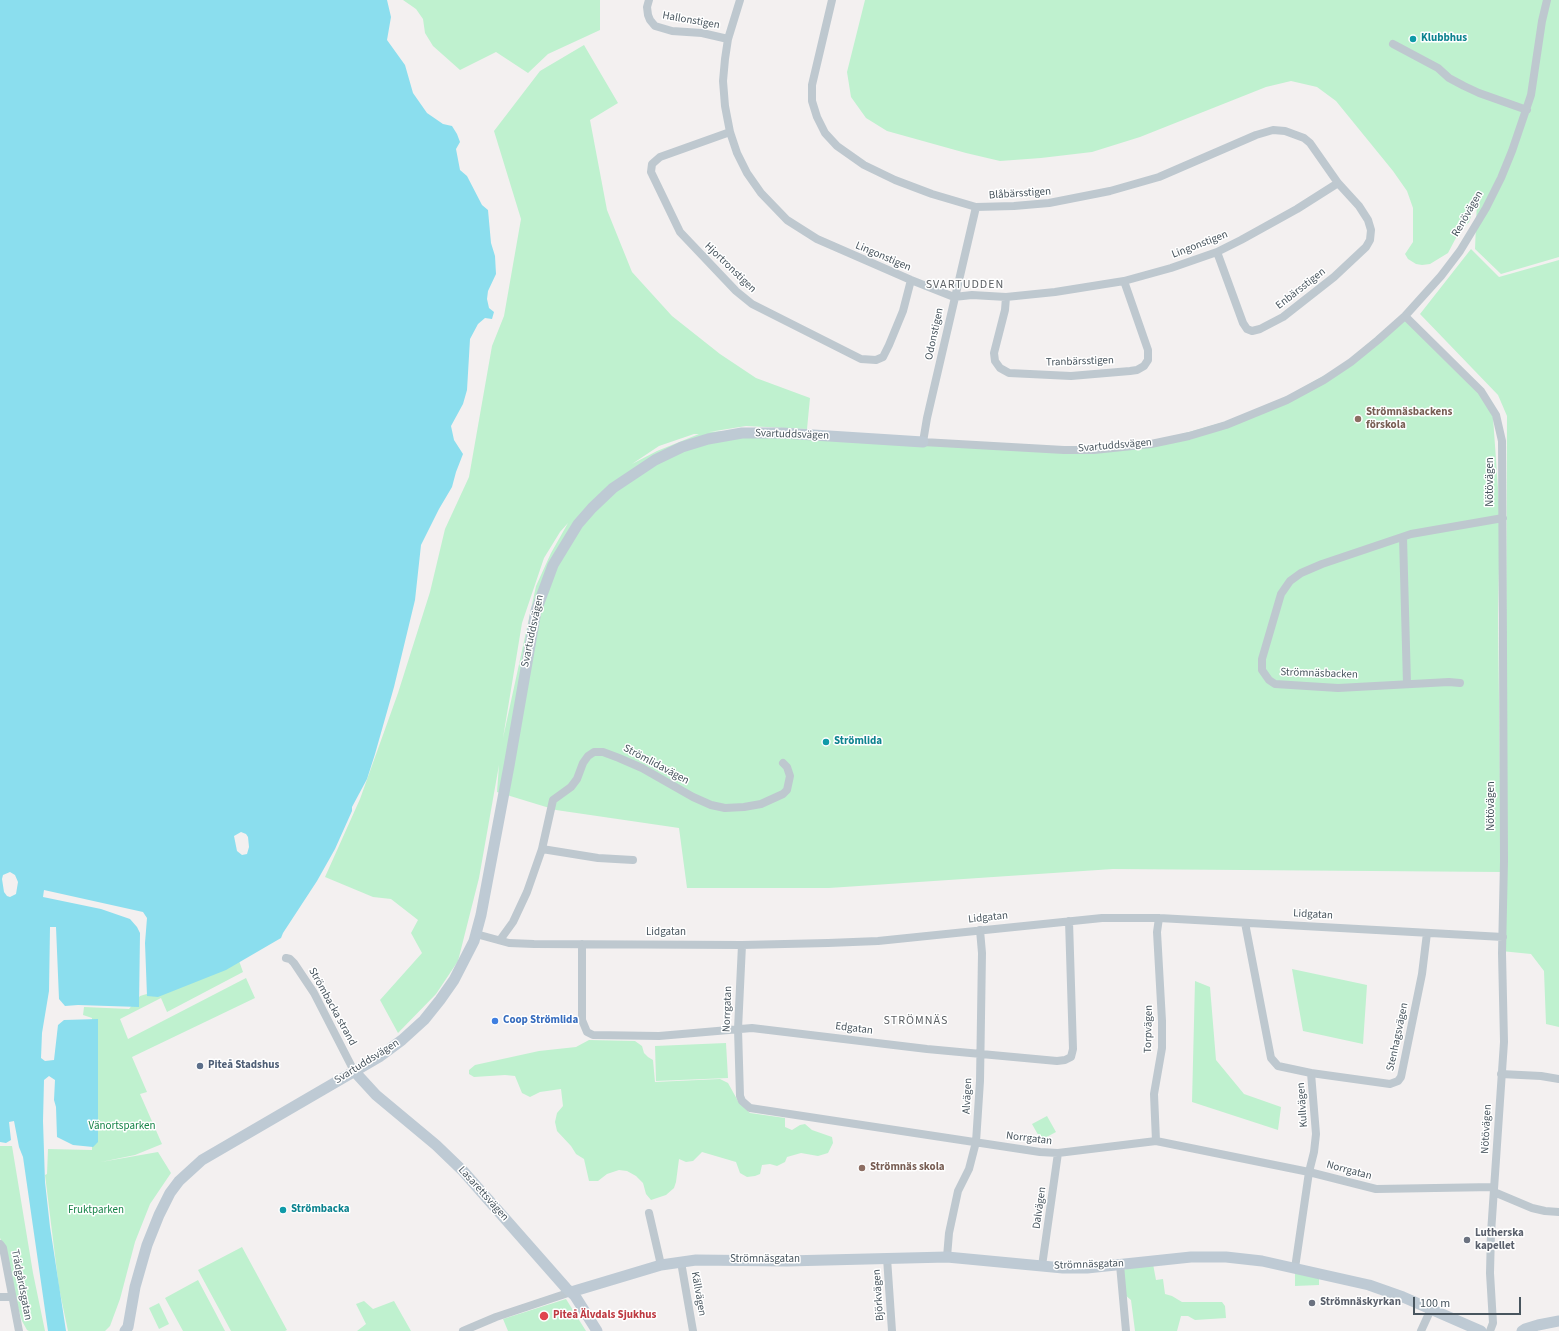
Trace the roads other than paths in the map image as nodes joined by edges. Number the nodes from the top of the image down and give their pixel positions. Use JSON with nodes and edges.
{"nodes":[{"id":1,"x":649,"y":0,"type":"edge"},
{"id":2,"x":740,"y":0,"type":"edge"},
{"id":3,"x":832,"y":0,"type":"edge"},
{"id":4,"x":1547,"y":0,"type":"edge"},
{"id":5,"x":728,"y":39,"type":"junction"},
{"id":6,"x":1393,"y":44,"type":"dead end"},
{"id":7,"x":1527,"y":110,"type":"junction"},
{"id":8,"x":730,"y":132,"type":"junction"},
{"id":9,"x":1338,"y":183,"type":"junction"},
{"id":10,"x":976,"y":208,"type":"junction"},
{"id":11,"x":1217,"y":252,"type":"junction"},
{"id":12,"x":911,"y":280,"type":"junction"},
{"id":13,"x":1124,"y":281,"type":"junction"},
{"id":14,"x":954,"y":297,"type":"junction"},
{"id":15,"x":1006,"y":297,"type":"junction"},
{"id":16,"x":1405,"y":316,"type":"junction"},
{"id":17,"x":923,"y":442,"type":"junction"},
{"id":18,"x":1502,"y":518,"type":"junction"},
{"id":19,"x":1403,"y":537,"type":"junction"},
{"id":20,"x":1460,"y":683,"type":"dead end"},
{"id":21,"x":1407,"y":684,"type":"junction"},
{"id":22,"x":783,"y":763,"type":"dead end"},
{"id":23,"x":542,"y":849,"type":"junction"},
{"id":24,"x":633,"y":860,"type":"dead end"},
{"id":25,"x":1159,"y":918,"type":"junction"},
{"id":26,"x":1069,"y":921,"type":"junction"},
{"id":27,"x":1245,"y":923,"type":"junction"},
{"id":28,"x":980,"y":930,"type":"junction"},
{"id":29,"x":1427,"y":933,"type":"junction"},
{"id":30,"x":476,"y":934,"type":"junction"},
{"id":31,"x":1503,"y":937,"type":"junction"},
{"id":32,"x":500,"y":940,"type":"junction"},
{"id":33,"x":582,"y":944,"type":"junction"},
{"id":34,"x":742,"y":944,"type":"junction"},
{"id":35,"x":286,"y":958,"type":"dead end"},
{"id":36,"x":738,"y":1029,"type":"junction"},
{"id":37,"x":980,"y":1054,"type":"junction"},
{"id":38,"x":354,"y":1071,"type":"junction"},
{"id":39,"x":1311,"y":1073,"type":"junction"},
{"id":40,"x":1501,"y":1074,"type":"junction"},
{"id":41,"x":1559,"y":1079,"type":"edge"},
{"id":42,"x":1156,"y":1141,"type":"junction"},
{"id":43,"x":976,"y":1142,"type":"junction"},
{"id":44,"x":1058,"y":1153,"type":"junction"},
{"id":45,"x":1309,"y":1172,"type":"junction"},
{"id":46,"x":1494,"y":1190,"type":"junction"},
{"id":47,"x":1559,"y":1212,"type":"edge"},
{"id":48,"x":649,"y":1213,"type":"dead end"},
{"id":49,"x":0,"y":1244,"type":"edge"},
{"id":50,"x":947,"y":1257,"type":"junction"},
{"id":51,"x":887,"y":1258,"type":"junction"},
{"id":52,"x":681,"y":1262,"type":"junction"},
{"id":53,"x":661,"y":1265,"type":"junction"},
{"id":54,"x":1120,"y":1265,"type":"junction"},
{"id":55,"x":1042,"y":1266,"type":"junction"},
{"id":56,"x":1295,"y":1268,"type":"junction"},
{"id":57,"x":571,"y":1292,"type":"junction"},
{"id":58,"x":0,"y":1297,"type":"edge"},
{"id":59,"x":12,"y":1297,"type":"junction"},
{"id":60,"x":1431,"y":1309,"type":"junction"},
{"id":61,"x":1559,"y":1321,"type":"edge"},
{"id":62,"x":19,"y":1331,"type":"edge"},
{"id":63,"x":126,"y":1331,"type":"edge"},
{"id":64,"x":463,"y":1331,"type":"edge"},
{"id":65,"x":597,"y":1331,"type":"edge"},
{"id":66,"x":694,"y":1331,"type":"edge"},
{"id":67,"x":892,"y":1331,"type":"edge"},
{"id":68,"x":1126,"y":1331,"type":"edge"},
{"id":69,"x":1421,"y":1331,"type":"edge"},
{"id":70,"x":1481,"y":1331,"type":"edge"},
{"id":71,"x":1490,"y":1331,"type":"edge"},
{"id":72,"x":1522,"y":1331,"type":"edge"}],
"edges":[{"from":1,"to":5,"type":"street","name":"Hallonstigen"},
{"from":2,"to":5,"type":"street","name":"Lingonstigen"},
{"from":3,"to":10,"type":"street","name":"Blåbärsstigen"},
{"from":4,"to":7,"type":"street","name":"Renövägen"},
{"from":5,"to":8,"type":"street","name":"Lingonstigen"},
{"from":6,"to":7,"type":"street"},
{"from":7,"to":16,"type":"street","name":"Renövägen"},
{"from":8,"to":12,"type":"street","name":"Lingonstigen"},
{"from":8,"to":12,"type":"street","name":"Hjortronstigen"},
{"from":9,"to":10,"type":"street","name":"Blåbärsstigen"},
{"from":9,"to":11,"type":"street","name":"Lingonstigen"},
{"from":9,"to":11,"type":"street","name":"Enbärsstigen"},
{"from":10,"to":14,"type":"street","name":"Odonstigen"},
{"from":11,"to":13,"type":"street","name":"Lingonstigen"},
{"from":12,"to":14,"type":"street","name":"Lingonstigen"},
{"from":13,"to":15,"type":"street","name":"Lingonstigen"},
{"from":13,"to":15,"type":"street","name":"Tranbärsstigen"},
{"from":14,"to":15,"type":"street","name":"Lingonstigen"},
{"from":14,"to":17,"type":"street","name":"Odonstigen"},
{"from":16,"to":17,"type":"street","name":"Svartuddsvägen"},
{"from":16,"to":18,"type":"street","name":"Nötövägen"},
{"from":17,"to":30,"type":"street","name":"Svartuddsvägen"},
{"from":18,"to":19,"type":"street","name":"Strömnäsbacken"},
{"from":18,"to":31,"type":"street","name":"Nötövägen"},
{"from":19,"to":21,"type":"street"},
{"from":19,"to":21,"type":"street","name":"Strömnäsbacken"},
{"from":20,"to":21,"type":"street","name":"Strömnäsbacken"},
{"from":22,"to":23,"type":"street","name":"Strömlidavägen"},
{"from":23,"to":24,"type":"street"},
{"from":23,"to":32,"type":"street","name":"Strömlidavägen"},
{"from":25,"to":26,"type":"street","name":"Lidgatan"},
{"from":25,"to":27,"type":"street","name":"Lidgatan"},
{"from":25,"to":42,"type":"street","name":"Torpvägen"},
{"from":26,"to":28,"type":"street","name":"Lidgatan"},
{"from":26,"to":37,"type":"street","name":"Edgatan"},
{"from":27,"to":29,"type":"street","name":"Lidgatan"},
{"from":27,"to":39,"type":"street","name":"Kullvägen"},
{"from":28,"to":34,"type":"street","name":"Lidgatan"},
{"from":28,"to":37,"type":"street","name":"Alvägen"},
{"from":29,"to":31,"type":"street","name":"Lidgatan"},
{"from":29,"to":39,"type":"street","name":"Stenhagsvägen"},
{"from":30,"to":32,"type":"street","name":"Lidgatan"},
{"from":30,"to":38,"type":"street","name":"Svartuddsvägen"},
{"from":31,"to":40,"type":"street","name":"Nötövägen"},
{"from":32,"to":33,"type":"street","name":"Lidgatan"},
{"from":33,"to":34,"type":"street","name":"Lidgatan"},
{"from":33,"to":36,"type":"street","name":"Edgatan"},
{"from":34,"to":36,"type":"street","name":"Norrgatan"},
{"from":35,"to":38,"type":"street","name":"Strömbacka strand"},
{"from":36,"to":37,"type":"street","name":"Edgatan"},
{"from":36,"to":43,"type":"street","name":"Norrgatan"},
{"from":37,"to":43,"type":"street","name":"Alvägen"},
{"from":38,"to":57,"type":"street","name":"Lasarettsvägen"},
{"from":38,"to":63,"type":"street","name":"Svartuddsvägen"},
{"from":39,"to":45,"type":"street","name":"Kullvägen"},
{"from":40,"to":41,"type":"street"},
{"from":40,"to":46,"type":"street","name":"Nötövägen"},
{"from":42,"to":44,"type":"street","name":"Norrgatan"},
{"from":42,"to":45,"type":"street","name":"Norrgatan"},
{"from":43,"to":44,"type":"street","name":"Norrgatan"},
{"from":43,"to":50,"type":"street","name":"Alvägen"},
{"from":44,"to":55,"type":"street","name":"Dalvägen"},
{"from":45,"to":46,"type":"street","name":"Norrgatan"},
{"from":45,"to":56,"type":"street","name":"Kullvägen"},
{"from":46,"to":47,"type":"street","name":"Norrgatan"},
{"from":46,"to":71,"type":"street","name":"Nötövägen"},
{"from":48,"to":53,"type":"street"},
{"from":49,"to":59,"type":"street","name":"Trädgårdsgatan"},
{"from":50,"to":51,"type":"street","name":"Strömnäsgatan"},
{"from":50,"to":55,"type":"street","name":"Strömnäsgatan"},
{"from":51,"to":52,"type":"street","name":"Strömnäsgatan"},
{"from":51,"to":67,"type":"street","name":"Björkvägen"},
{"from":52,"to":53,"type":"street","name":"Strömnäsgatan"},
{"from":52,"to":66,"type":"street","name":"Källvägen"},
{"from":53,"to":57,"type":"street","name":"Strömnäsgatan"},
{"from":54,"to":55,"type":"street","name":"Strömnäsgatan"},
{"from":54,"to":56,"type":"street","name":"Strömnäsgatan"},
{"from":54,"to":68,"type":"street"},
{"from":56,"to":60,"type":"street","name":"Strömnäsgatan"},
{"from":57,"to":64,"type":"street","name":"Strömnäsgatan"},
{"from":57,"to":65,"type":"street","name":"Lasarettsvägen"},
{"from":58,"to":59,"type":"street"},
{"from":59,"to":62,"type":"street","name":"Trädgårdsgatan"},
{"from":60,"to":69,"type":"street"},
{"from":60,"to":70,"type":"street","name":"Strömnäsgatan"},
{"from":61,"to":72,"type":"street"}]}
